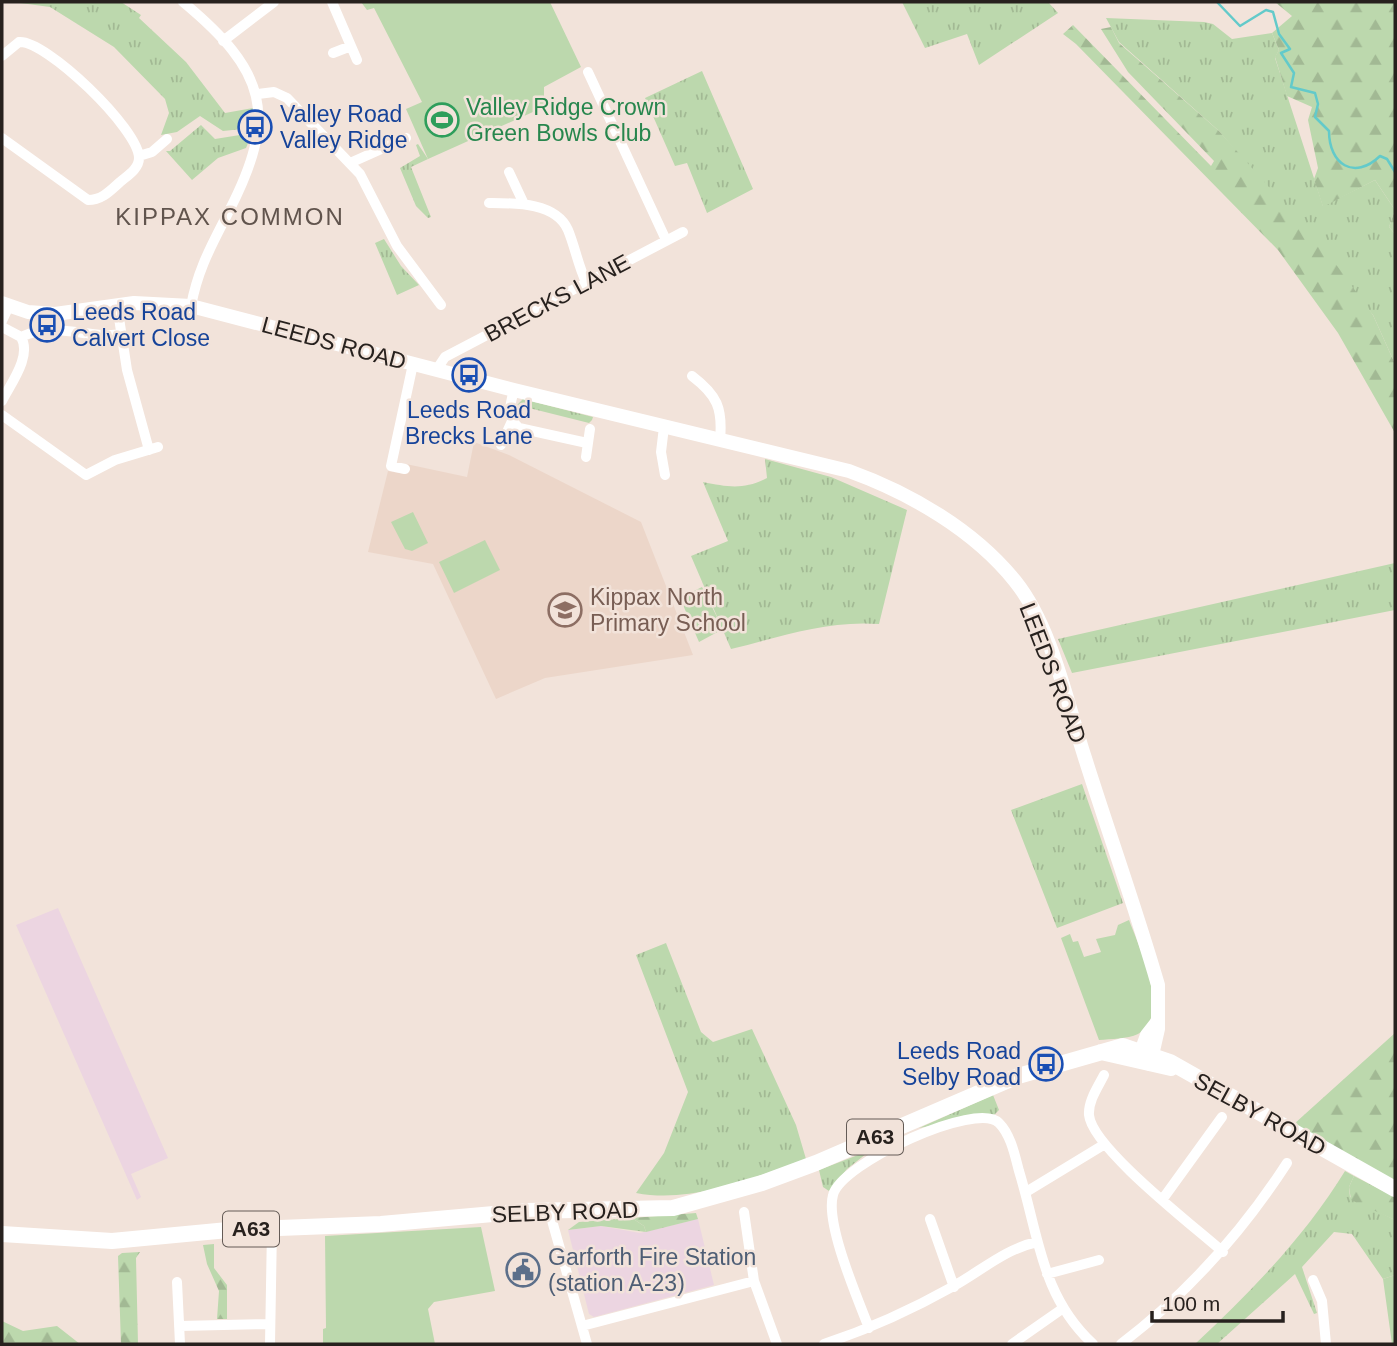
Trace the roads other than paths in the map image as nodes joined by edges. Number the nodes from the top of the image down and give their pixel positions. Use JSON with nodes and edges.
{"nodes":[{"id":1,"x":183,"y":2,"type":"edge"},
{"id":2,"x":274,"y":2,"type":"edge"},
{"id":3,"x":332,"y":2,"type":"edge"},
{"id":4,"x":223,"y":41,"type":"junction"},
{"id":5,"x":351,"y":46,"type":"junction"},
{"id":6,"x":333,"y":53,"type":"dead end"},
{"id":7,"x":2,"y":56,"type":"edge"},
{"id":8,"x":357,"y":60,"type":"dead end"},
{"id":9,"x":589,"y":72,"type":"dead end"},
{"id":10,"x":258,"y":94,"type":"junction"},
{"id":11,"x":2,"y":138,"type":"edge"},
{"id":12,"x":406,"y":138,"type":"dead end"},
{"id":13,"x":167,"y":139,"type":"dead end"},
{"id":14,"x":139,"y":156,"type":"junction"},
{"id":15,"x":350,"y":163,"type":"junction"},
{"id":16,"x":509,"y":172,"type":"dead end"},
{"id":17,"x":489,"y":203,"type":"dead end"},
{"id":18,"x":524,"y":204,"type":"junction"},
{"id":19,"x":682,"y":232,"type":"dead end"},
{"id":20,"x":666,"y":240,"type":"junction"},
{"id":21,"x":586,"y":282,"type":"junction"},
{"id":22,"x":5,"y":304,"type":"edge"},
{"id":23,"x":441,"y":304,"type":"dead end"},
{"id":24,"x":117,"y":305,"type":"junction"},
{"id":25,"x":191,"y":306,"type":"junction"},
{"id":26,"x":2,"y":321,"type":"edge"},
{"id":27,"x":2,"y":327,"type":"edge"},
{"id":28,"x":122,"y":334,"type":"junction"},
{"id":29,"x":21,"y":337,"type":"junction"},
{"id":30,"x":413,"y":363,"type":"junction"},
{"id":31,"x":438,"y":369,"type":"junction"},
{"id":32,"x":692,"y":376,"type":"dead end"},
{"id":33,"x":514,"y":390,"type":"junction"},
{"id":34,"x":2,"y":401,"type":"edge"},
{"id":35,"x":2,"y":415,"type":"edge"},
{"id":36,"x":512,"y":421,"type":"junction"},
{"id":37,"x":664,"y":426,"type":"junction"},
{"id":38,"x":590,"y":429,"type":"dead end"},
{"id":39,"x":720,"y":440,"type":"junction"},
{"id":40,"x":587,"y":443,"type":"junction"},
{"id":41,"x":501,"y":445,"type":"dead end"},
{"id":42,"x":586,"y":457,"type":"dead end"},
{"id":43,"x":405,"y":469,"type":"dead end"},
{"id":44,"x":665,"y":475,"type":"dead end"},
{"id":45,"x":1146,"y":1057,"type":"junction"},
{"id":46,"x":1104,"y":1075,"type":"dead end"},
{"id":47,"x":1222,"y":1117,"type":"dead end"},
{"id":48,"x":1105,"y":1144,"type":"junction"},
{"id":49,"x":1287,"y":1163,"type":"dead end"},
{"id":50,"x":1395,"y":1189,"type":"edge"},
{"id":51,"x":1026,"y":1192,"type":"junction"},
{"id":52,"x":1162,"y":1200,"type":"junction"},
{"id":53,"x":549,"y":1210,"type":"junction"},
{"id":54,"x":744,"y":1212,"type":"dead end"},
{"id":55,"x":930,"y":1219,"type":"dead end"},
{"id":56,"x":272,"y":1228,"type":"junction"},
{"id":57,"x":2,"y":1234,"type":"edge"},
{"id":58,"x":1037,"y":1242,"type":"junction"},
{"id":59,"x":1223,"y":1252,"type":"junction"},
{"id":60,"x":1098,"y":1260,"type":"dead end"},
{"id":61,"x":1047,"y":1275,"type":"junction"},
{"id":62,"x":1313,"y":1280,"type":"dead end"},
{"id":63,"x":754,"y":1281,"type":"junction"},
{"id":64,"x":177,"y":1282,"type":"dead end"},
{"id":65,"x":954,"y":1287,"type":"junction"},
{"id":66,"x":1062,"y":1309,"type":"junction"},
{"id":67,"x":269,"y":1324,"type":"junction"},
{"id":68,"x":179,"y":1326,"type":"junction"},
{"id":69,"x":582,"y":1326,"type":"junction"},
{"id":70,"x":869,"y":1328,"type":"junction"},
{"id":71,"x":180,"y":1344,"type":"edge"},
{"id":72,"x":270,"y":1344,"type":"edge"},
{"id":73,"x":587,"y":1344,"type":"edge"},
{"id":74,"x":776,"y":1344,"type":"edge"},
{"id":75,"x":824,"y":1344,"type":"edge"},
{"id":76,"x":1012,"y":1344,"type":"edge"},
{"id":77,"x":1093,"y":1344,"type":"edge"},
{"id":78,"x":1121,"y":1344,"type":"edge"},
{"id":79,"x":1326,"y":1344,"type":"edge"}],
"edges":[{"from":1,"to":4,"type":"street"},
{"from":2,"to":4,"type":"street"},
{"from":3,"to":5,"type":"street"},
{"from":4,"to":10,"type":"street"},
{"from":5,"to":6,"type":"street"},
{"from":5,"to":8,"type":"street"},
{"from":7,"to":14,"type":"street"},
{"from":9,"to":20,"type":"street"},
{"from":10,"to":15,"type":"street"},
{"from":10,"to":25,"type":"street"},
{"from":11,"to":14,"type":"street"},
{"from":12,"to":15,"type":"street"},
{"from":13,"to":14,"type":"street"},
{"from":15,"to":23,"type":"street"},
{"from":16,"to":18,"type":"street"},
{"from":17,"to":18,"type":"street"},
{"from":18,"to":21,"type":"street"},
{"from":19,"to":20,"type":"street","name":"BRECKS LANE"},
{"from":20,"to":21,"type":"street","name":"BRECKS LANE"},
{"from":21,"to":31,"type":"street","name":"BRECKS LANE"},
{"from":22,"to":24,"type":"main road","name":"LEEDS ROAD"},
{"from":22,"to":26,"type":"street"},
{"from":24,"to":25,"type":"main road","name":"LEEDS ROAD"},
{"from":24,"to":28,"type":"street"},
{"from":25,"to":30,"type":"main road","name":"LEEDS ROAD"},
{"from":27,"to":29,"type":"street"},
{"from":28,"to":29,"type":"street"},
{"from":28,"to":35,"type":"street"},
{"from":29,"to":34,"type":"street"},
{"from":30,"to":31,"type":"main road","name":"LEEDS ROAD"},
{"from":30,"to":43,"type":"street"},
{"from":31,"to":33,"type":"main road","name":"LEEDS ROAD"},
{"from":32,"to":39,"type":"street"},
{"from":33,"to":36,"type":"street"},
{"from":33,"to":37,"type":"main road","name":"LEEDS ROAD"},
{"from":36,"to":40,"type":"street"},
{"from":36,"to":41,"type":"street"},
{"from":37,"to":39,"type":"main road","name":"LEEDS ROAD"},
{"from":37,"to":44,"type":"street"},
{"from":38,"to":40,"type":"street"},
{"from":39,"to":45,"type":"main road","name":"LEEDS ROAD"},
{"from":40,"to":42,"type":"street"},
{"from":45,"to":50,"type":"highway","name":"SELBY ROAD","number":"A63"},
{"from":45,"to":53,"type":"highway","name":"SELBY ROAD","number":"A63"},
{"from":46,"to":48,"type":"street"},
{"from":47,"to":52,"type":"street"},
{"from":48,"to":51,"type":"street"},
{"from":48,"to":52,"type":"street"},
{"from":49,"to":59,"type":"street"},
{"from":51,"to":58,"type":"street"},
{"from":51,"to":70,"type":"street"},
{"from":52,"to":59,"type":"street"},
{"from":53,"to":56,"type":"highway","name":"SELBY ROAD","number":"A63"},
{"from":53,"to":69,"type":"street"},
{"from":54,"to":63,"type":"street"},
{"from":55,"to":65,"type":"street"},
{"from":56,"to":57,"type":"highway","name":"SELBY ROAD","number":"A63"},
{"from":56,"to":67,"type":"street"},
{"from":58,"to":61,"type":"street"},
{"from":58,"to":65,"type":"street"},
{"from":59,"to":78,"type":"street"},
{"from":60,"to":61,"type":"street"},
{"from":61,"to":66,"type":"street"},
{"from":62,"to":79,"type":"street"},
{"from":63,"to":69,"type":"street"},
{"from":63,"to":74,"type":"street"},
{"from":64,"to":68,"type":"street"},
{"from":65,"to":70,"type":"street"},
{"from":66,"to":76,"type":"street"},
{"from":66,"to":77,"type":"street"},
{"from":67,"to":68,"type":"street"},
{"from":67,"to":72,"type":"street"},
{"from":68,"to":71,"type":"street"},
{"from":69,"to":73,"type":"street"},
{"from":70,"to":75,"type":"street"}]}
